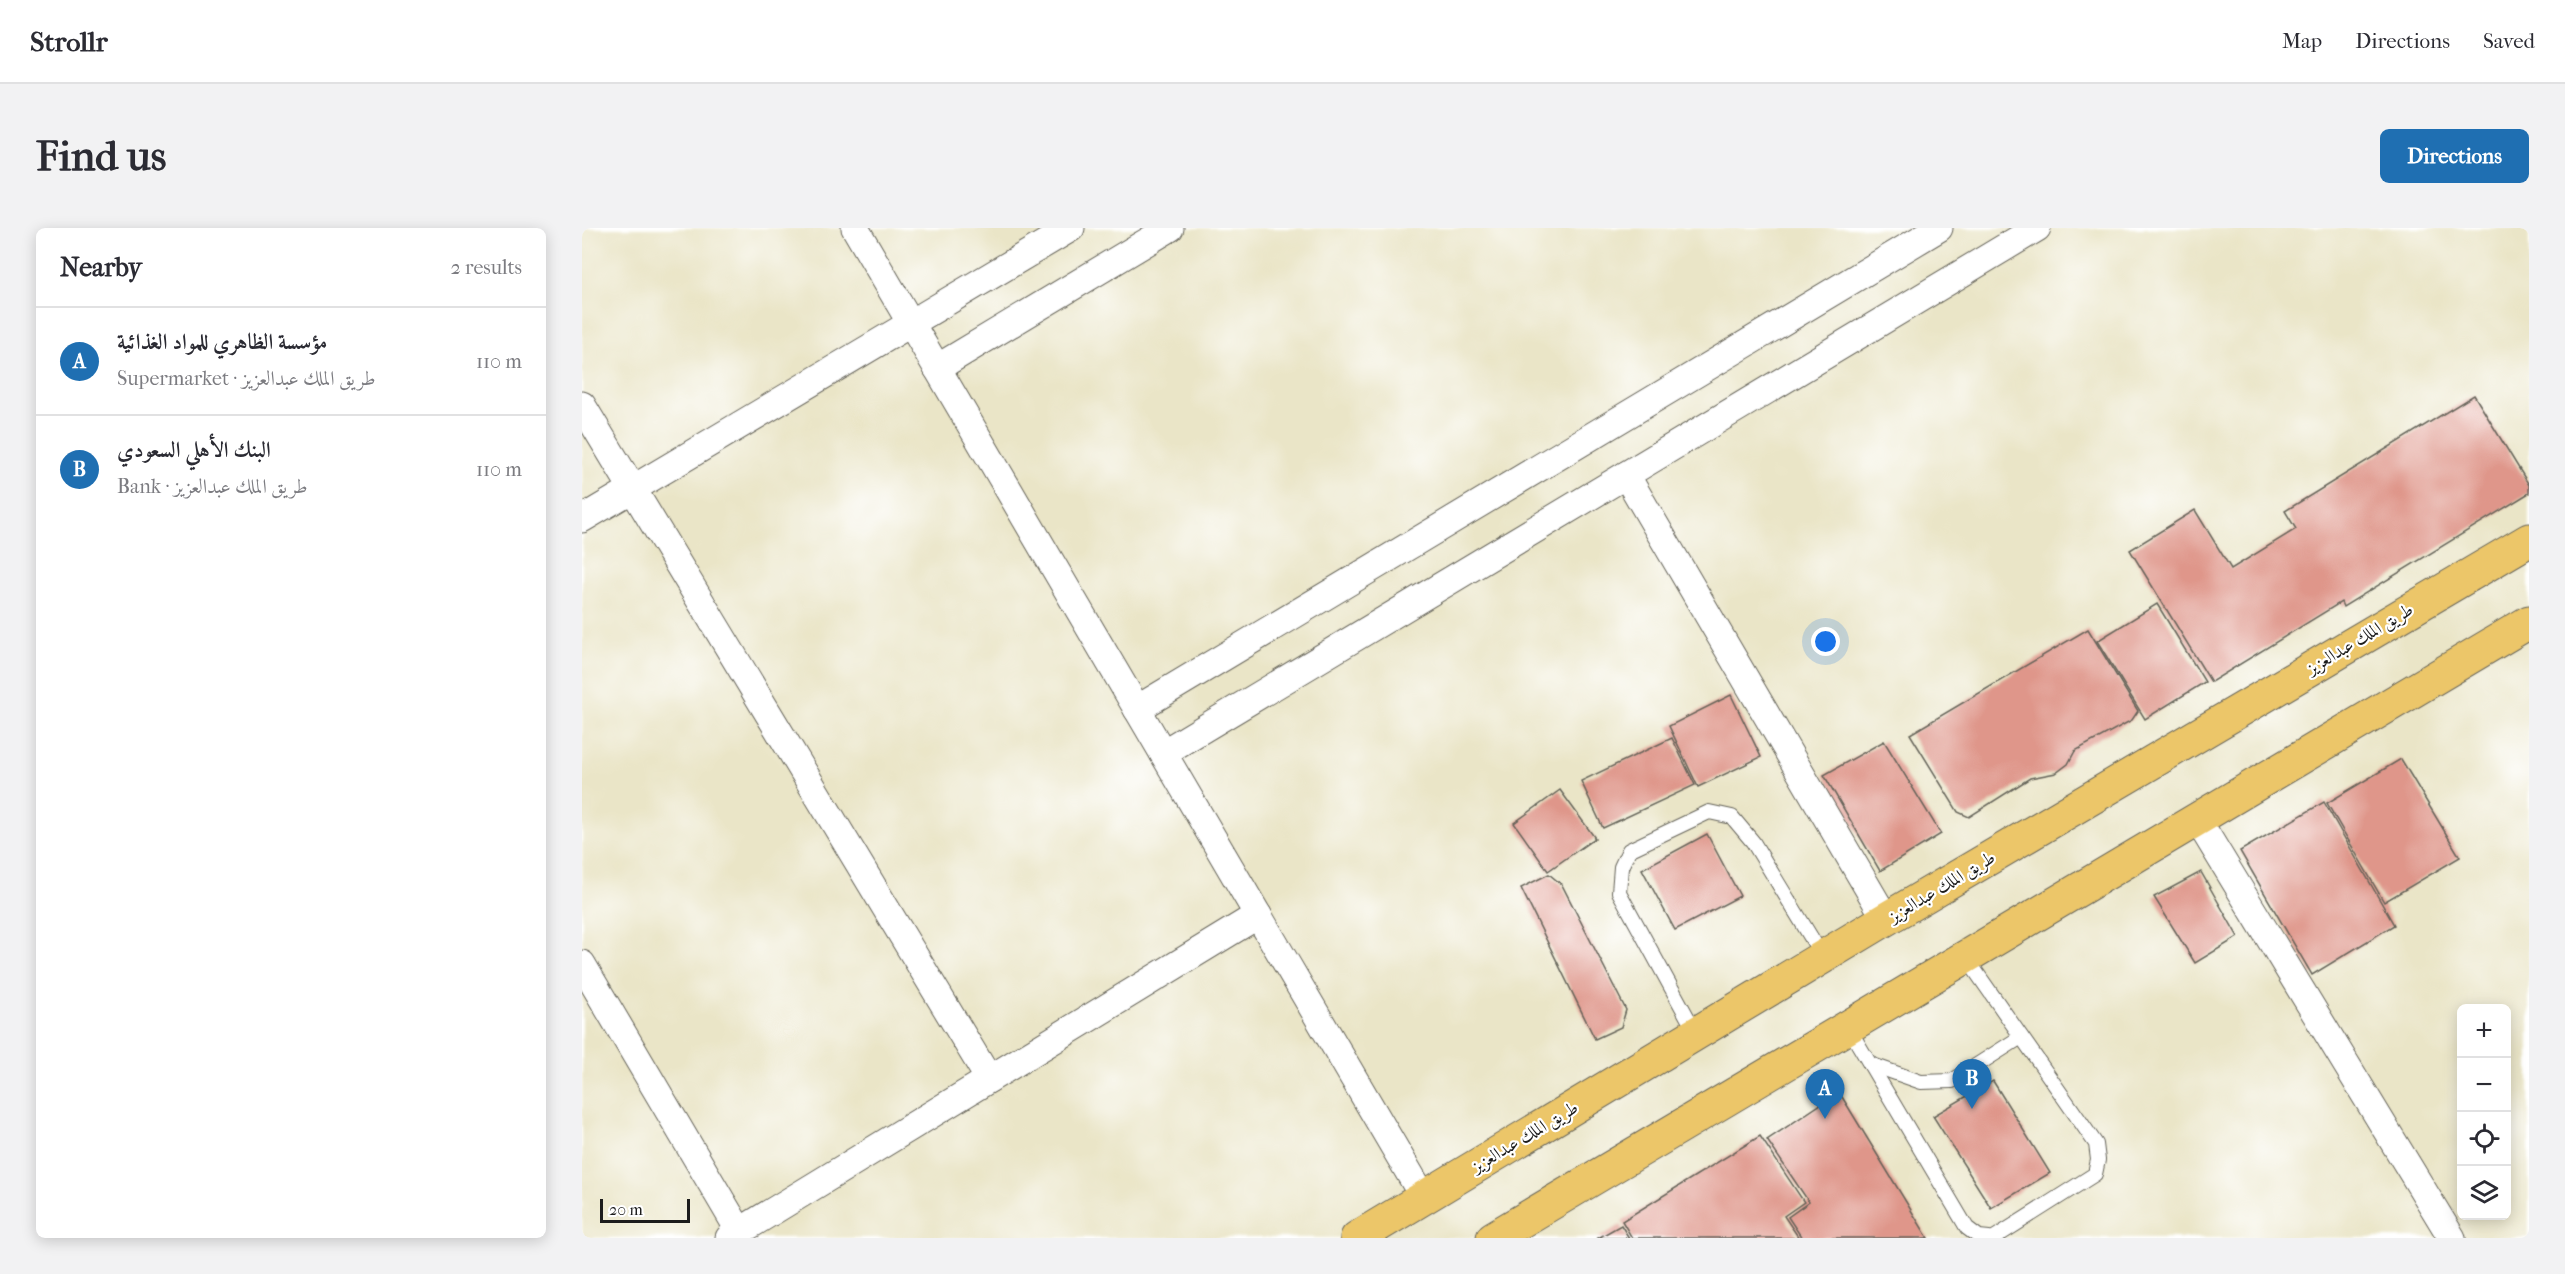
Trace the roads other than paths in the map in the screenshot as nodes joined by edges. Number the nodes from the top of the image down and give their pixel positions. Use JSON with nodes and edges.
{"nodes":[{"id":1,"x":855,"y":228,"type":"edge"},
{"id":2,"x":1071,"y":228,"type":"edge"},
{"id":3,"x":1170,"y":228,"type":"edge"},
{"id":4,"x":1938,"y":228,"type":"edge"},
{"id":5,"x":2037,"y":228,"type":"edge"},
{"id":6,"x":911,"y":324,"type":"junction"},
{"id":7,"x":937,"y":368,"type":"junction"},
{"id":8,"x":582,"y":405,"type":"edge"},
{"id":9,"x":1626,"y":475,"type":"junction"},
{"id":10,"x":633,"y":489,"type":"junction"},
{"id":11,"x":582,"y":519,"type":"edge"},
{"id":12,"x":2529,"y":540,"type":"edge"},
{"id":13,"x":2529,"y":622,"type":"edge"},
{"id":14,"x":1137,"y":709,"type":"junction"},
{"id":15,"x":1163,"y":753,"type":"junction"},
{"id":16,"x":2197,"y":819,"type":"junction"},
{"id":17,"x":1258,"y":915,"type":"junction"},
{"id":18,"x":1886,"y":919,"type":"junction"},
{"id":19,"x":1965,"y":956,"type":"junction"},
{"id":20,"x":1823,"y":957,"type":"junction"},
{"id":21,"x":582,"y":964,"type":"edge"},
{"id":22,"x":1848,"y":1027,"type":"junction"},
{"id":23,"x":1696,"y":1033,"type":"junction"},
{"id":24,"x":2021,"y":1037,"type":"junction"},
{"id":25,"x":1870,"y":1064,"type":"junction"},
{"id":26,"x":989,"y":1079,"type":"junction"},
{"id":27,"x":1424,"y":1198,"type":"junction"},
{"id":28,"x":735,"y":1235,"type":"edge"},
{"id":29,"x":1357,"y":1238,"type":"edge"},
{"id":30,"x":1493,"y":1238,"type":"edge"},
{"id":31,"x":1991,"y":1238,"type":"edge"},
{"id":32,"x":2452,"y":1238,"type":"edge"}],
"edges":[{"from":1,"to":6,"type":"street"},
{"from":2,"to":6,"type":"street"},
{"from":3,"to":7,"type":"street"},
{"from":4,"to":14,"type":"street"},
{"from":5,"to":9,"type":"street"},
{"from":6,"to":7,"type":"street"},
{"from":6,"to":10,"type":"street"},
{"from":7,"to":14,"type":"street"},
{"from":8,"to":10,"type":"street"},
{"from":9,"to":15,"type":"street"},
{"from":9,"to":18,"type":"street"},
{"from":10,"to":11,"type":"street"},
{"from":10,"to":26,"type":"street"},
{"from":12,"to":18,"type":"highway","name":"طريق الملك عبدالعزيز"},
{"from":13,"to":16,"type":"highway"},
{"from":14,"to":15,"type":"street"},
{"from":15,"to":17,"type":"street"},
{"from":16,"to":19,"type":"highway"},
{"from":16,"to":32,"type":"street"},
{"from":17,"to":26,"type":"street"},
{"from":17,"to":27,"type":"street"},
{"from":18,"to":20,"type":"highway","name":"طريق الملك عبدالعزيز"},
{"from":19,"to":22,"type":"highway"},
{"from":19,"to":24,"type":"lane"},
{"from":20,"to":23,"type":"highway","name":"طريق الملك عبدالعزيز"},
{"from":20,"to":23,"type":"lane"},
{"from":21,"to":28,"type":"street"},
{"from":22,"to":25,"type":"lane"},
{"from":22,"to":30,"type":"highway"},
{"from":23,"to":27,"type":"highway","name":"طريق الملك عبدالعزيز"},
{"from":24,"to":25,"type":"lane"},
{"from":24,"to":31,"type":"lane"},
{"from":25,"to":31,"type":"lane"},
{"from":26,"to":28,"type":"street"},
{"from":27,"to":29,"type":"highway","name":"طريق الملك عبدالعزيز"}]}
